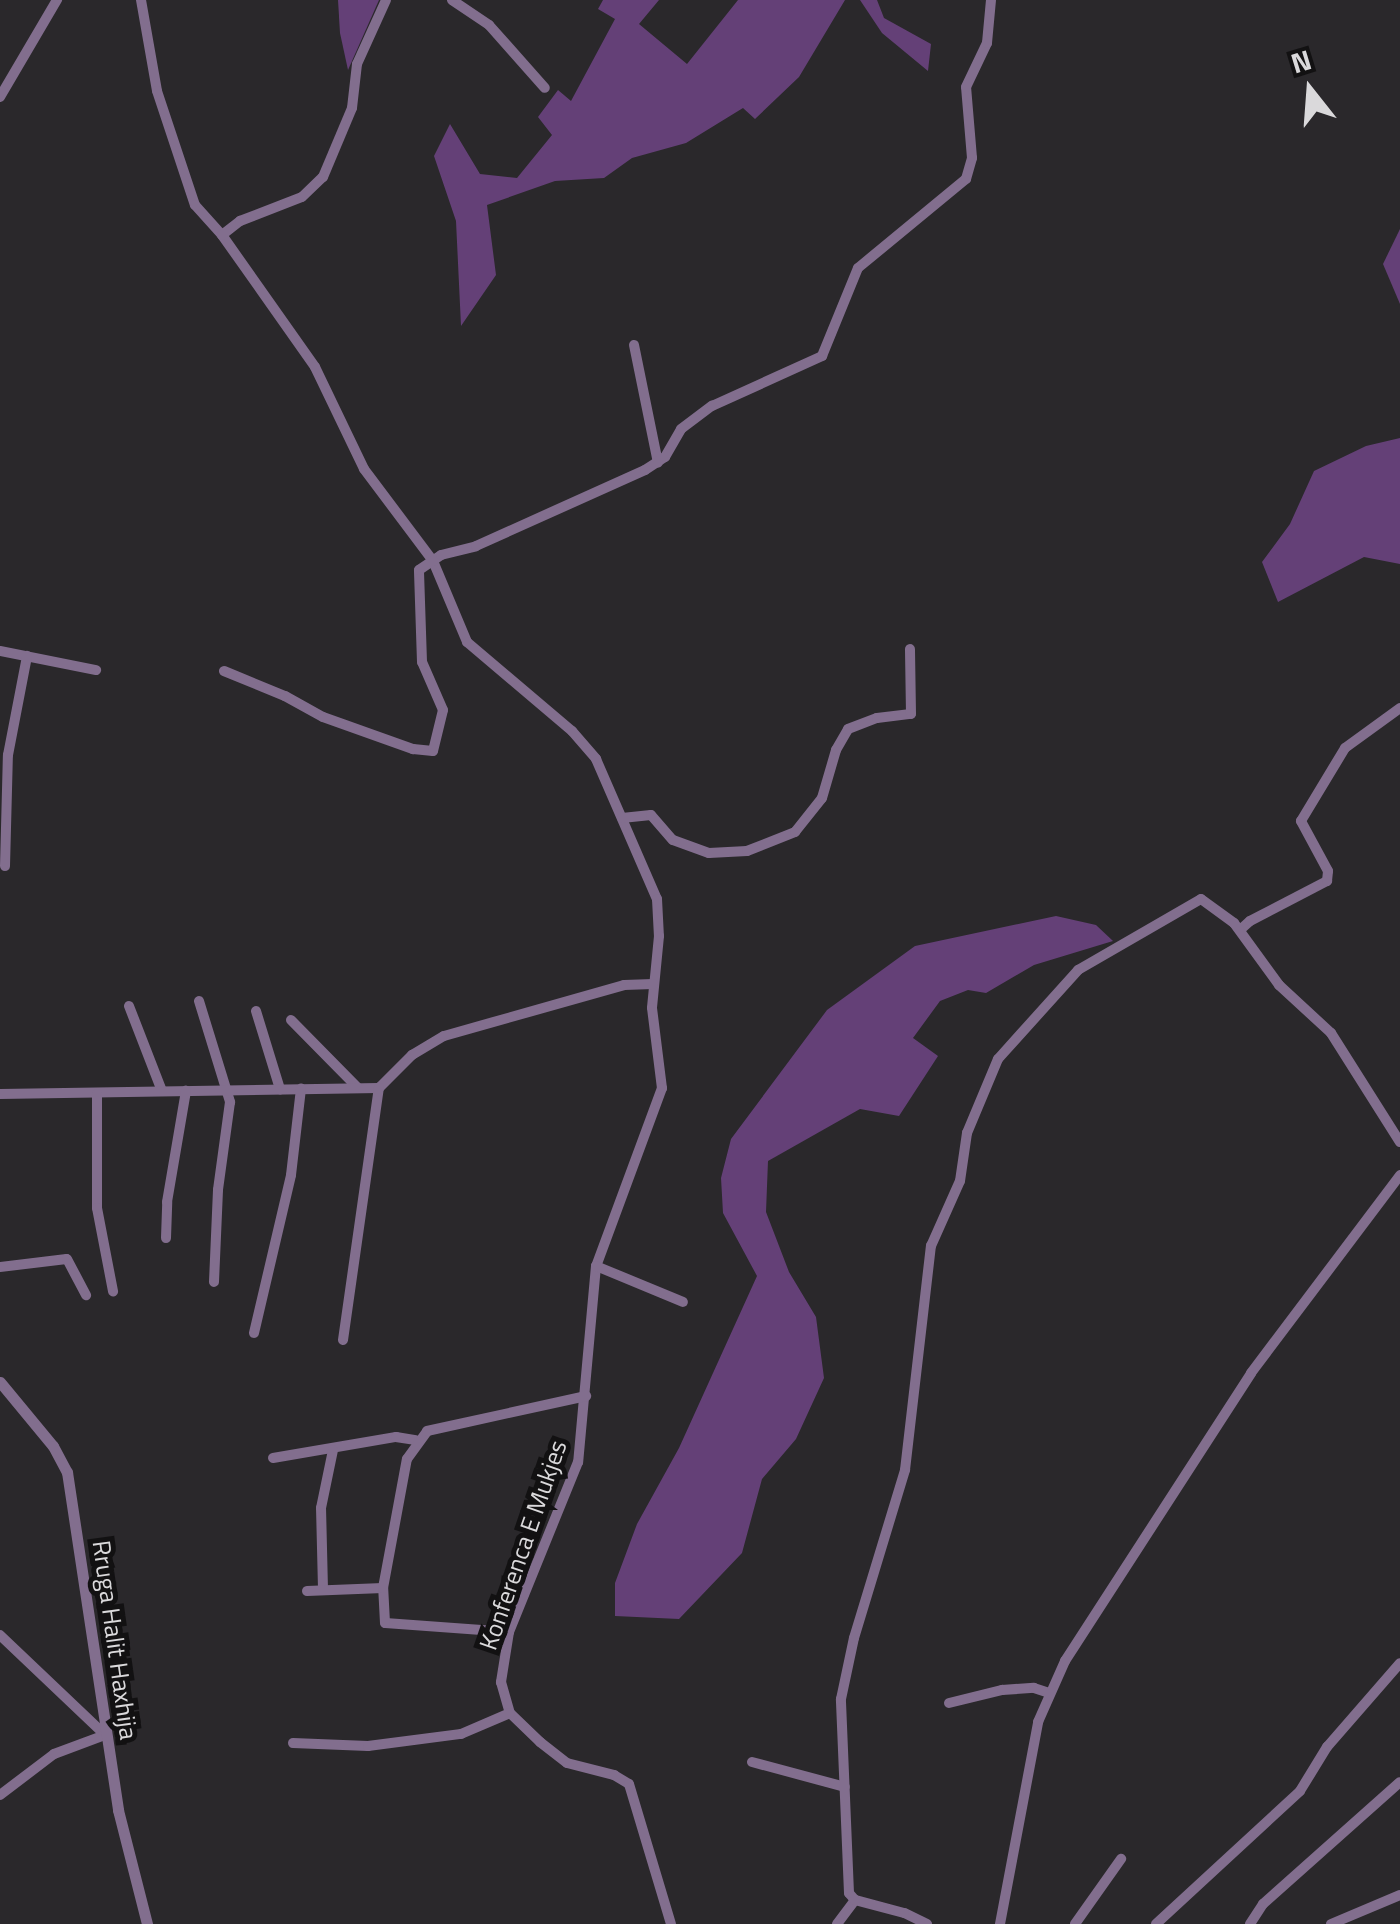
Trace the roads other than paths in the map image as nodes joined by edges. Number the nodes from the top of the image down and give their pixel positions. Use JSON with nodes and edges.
{"nodes":[{"id":1,"x":57,"y":0,"type":"edge"},
{"id":2,"x":141,"y":0,"type":"edge"},
{"id":3,"x":386,"y":0,"type":"edge"},
{"id":4,"x":452,"y":0,"type":"edge"},
{"id":5,"x":991,"y":0,"type":"edge"},
{"id":6,"x":545,"y":88,"type":"dead end"},
{"id":7,"x":0,"y":97,"type":"edge"},
{"id":8,"x":222,"y":235,"type":"junction"},
{"id":9,"x":634,"y":345,"type":"dead end"},
{"id":10,"x":658,"y":463,"type":"junction"},
{"id":11,"x":433,"y":561,"type":"junction"},
{"id":12,"x":910,"y":649,"type":"dead end"},
{"id":13,"x":0,"y":651,"type":"edge"},
{"id":14,"x":27,"y":656,"type":"junction"},
{"id":15,"x":96,"y":670,"type":"dead end"},
{"id":16,"x":224,"y":671,"type":"dead end"},
{"id":17,"x":1400,"y":708,"type":"edge"},
{"id":18,"x":622,"y":818,"type":"junction"},
{"id":19,"x":5,"y":866,"type":"dead end"},
{"id":20,"x":1240,"y":930,"type":"junction"},
{"id":21,"x":653,"y":984,"type":"junction"},
{"id":22,"x":199,"y":1001,"type":"dead end"},
{"id":23,"x":129,"y":1006,"type":"dead end"},
{"id":24,"x":256,"y":1011,"type":"dead end"},
{"id":25,"x":291,"y":1020,"type":"dead end"},
{"id":26,"x":358,"y":1088,"type":"junction"},
{"id":27,"x":379,"y":1088,"type":"junction"},
{"id":28,"x":280,"y":1089,"type":"junction"},
{"id":29,"x":301,"y":1089,"type":"junction"},
{"id":30,"x":228,"y":1090,"type":"junction"},
{"id":31,"x":186,"y":1091,"type":"junction"},
{"id":32,"x":162,"y":1092,"type":"junction"},
{"id":33,"x":0,"y":1094,"type":"edge"},
{"id":34,"x":96,"y":1094,"type":"junction"},
{"id":35,"x":1400,"y":1142,"type":"edge"},
{"id":36,"x":1400,"y":1175,"type":"edge"},
{"id":37,"x":166,"y":1238,"type":"dead end"},
{"id":38,"x":596,"y":1266,"type":"junction"},
{"id":39,"x":0,"y":1267,"type":"edge"},
{"id":40,"x":214,"y":1282,"type":"dead end"},
{"id":41,"x":113,"y":1291,"type":"dead end"},
{"id":42,"x":86,"y":1295,"type":"dead end"},
{"id":43,"x":683,"y":1302,"type":"dead end"},
{"id":44,"x":254,"y":1332,"type":"dead end"},
{"id":45,"x":343,"y":1340,"type":"dead end"},
{"id":46,"x":0,"y":1382,"type":"edge"},
{"id":47,"x":586,"y":1396,"type":"junction"},
{"id":48,"x":416,"y":1440,"type":"junction"},
{"id":49,"x":333,"y":1450,"type":"junction"},
{"id":50,"x":274,"y":1458,"type":"dead end"},
{"id":51,"x":383,"y":1588,"type":"junction"},
{"id":52,"x":307,"y":1590,"type":"dead end"},
{"id":53,"x":323,"y":1590,"type":"junction"},
{"id":54,"x":509,"y":1632,"type":"junction"},
{"id":55,"x":0,"y":1635,"type":"edge"},
{"id":56,"x":1400,"y":1663,"type":"edge"},
{"id":57,"x":1049,"y":1693,"type":"junction"},
{"id":58,"x":948,"y":1703,"type":"dead end"},
{"id":59,"x":510,"y":1713,"type":"junction"},
{"id":60,"x":105,"y":1736,"type":"junction"},
{"id":61,"x":293,"y":1744,"type":"dead end"},
{"id":62,"x":752,"y":1762,"type":"dead end"},
{"id":63,"x":1400,"y":1782,"type":"edge"},
{"id":64,"x":845,"y":1787,"type":"junction"},
{"id":65,"x":0,"y":1795,"type":"edge"},
{"id":66,"x":1121,"y":1859,"type":"dead end"},
{"id":67,"x":1400,"y":1895,"type":"edge"},
{"id":68,"x":855,"y":1900,"type":"junction"},
{"id":69,"x":908,"y":1920,"type":"edge"},
{"id":70,"x":146,"y":1924,"type":"edge"},
{"id":71,"x":671,"y":1924,"type":"edge"},
{"id":72,"x":837,"y":1924,"type":"edge"},
{"id":73,"x":928,"y":1924,"type":"edge"},
{"id":74,"x":1000,"y":1924,"type":"edge"},
{"id":75,"x":1075,"y":1924,"type":"edge"},
{"id":76,"x":1156,"y":1924,"type":"edge"},
{"id":77,"x":1250,"y":1924,"type":"edge"},
{"id":78,"x":1331,"y":1924,"type":"edge"}],
"edges":[{"from":1,"to":7,"type":"street"},
{"from":2,"to":8,"type":"street","name":"Konferenca E Mukjes"},
{"from":3,"to":8,"type":"street"},
{"from":4,"to":6,"type":"street"},
{"from":5,"to":10,"type":"street"},
{"from":8,"to":11,"type":"street","name":"Konferenca E Mukjes"},
{"from":9,"to":10,"type":"street"},
{"from":10,"to":11,"type":"street"},
{"from":11,"to":16,"type":"street"},
{"from":11,"to":18,"type":"street","name":"Konferenca E Mukjes"},
{"from":12,"to":18,"type":"street"},
{"from":13,"to":14,"type":"street"},
{"from":14,"to":15,"type":"street"},
{"from":14,"to":19,"type":"street"},
{"from":17,"to":20,"type":"street"},
{"from":18,"to":21,"type":"street","name":"Konferenca E Mukjes"},
{"from":20,"to":35,"type":"street"},
{"from":20,"to":64,"type":"street"},
{"from":21,"to":27,"type":"street"},
{"from":21,"to":38,"type":"street","name":"Konferenca E Mukjes"},
{"from":22,"to":30,"type":"street"},
{"from":23,"to":32,"type":"street"},
{"from":24,"to":28,"type":"street"},
{"from":25,"to":26,"type":"street"},
{"from":26,"to":27,"type":"street"},
{"from":26,"to":29,"type":"street"},
{"from":27,"to":45,"type":"street"},
{"from":28,"to":29,"type":"street"},
{"from":28,"to":30,"type":"street"},
{"from":29,"to":44,"type":"street"},
{"from":30,"to":31,"type":"street"},
{"from":30,"to":40,"type":"street"},
{"from":31,"to":32,"type":"street"},
{"from":31,"to":37,"type":"street"},
{"from":32,"to":34,"type":"street"},
{"from":33,"to":34,"type":"street"},
{"from":34,"to":41,"type":"street"},
{"from":36,"to":57,"type":"street"},
{"from":38,"to":43,"type":"street"},
{"from":38,"to":47,"type":"street","name":"Konferenca E Mukjes"},
{"from":39,"to":42,"type":"street"},
{"from":46,"to":60,"type":"street","name":"Rruga Halit Haxhija"},
{"from":47,"to":48,"type":"street"},
{"from":47,"to":54,"type":"street","name":"Konferenca E Mukjes"},
{"from":48,"to":49,"type":"street"},
{"from":48,"to":51,"type":"street"},
{"from":49,"to":50,"type":"street"},
{"from":49,"to":53,"type":"street"},
{"from":51,"to":53,"type":"street"},
{"from":51,"to":54,"type":"street"},
{"from":52,"to":53,"type":"street"},
{"from":54,"to":59,"type":"street","name":"Konferenca E Mukjes"},
{"from":55,"to":60,"type":"street"},
{"from":56,"to":76,"type":"street"},
{"from":57,"to":58,"type":"street"},
{"from":57,"to":74,"type":"street"},
{"from":59,"to":61,"type":"street"},
{"from":59,"to":71,"type":"street"},
{"from":60,"to":65,"type":"street"},
{"from":60,"to":70,"type":"street","name":"Rruga Halit Haxhija"},
{"from":62,"to":64,"type":"street"},
{"from":63,"to":77,"type":"street"},
{"from":64,"to":68,"type":"street"},
{"from":66,"to":75,"type":"street"},
{"from":67,"to":78,"type":"street"},
{"from":68,"to":69,"type":"street"},
{"from":68,"to":72,"type":"street"},
{"from":69,"to":73,"type":"street"}]}
